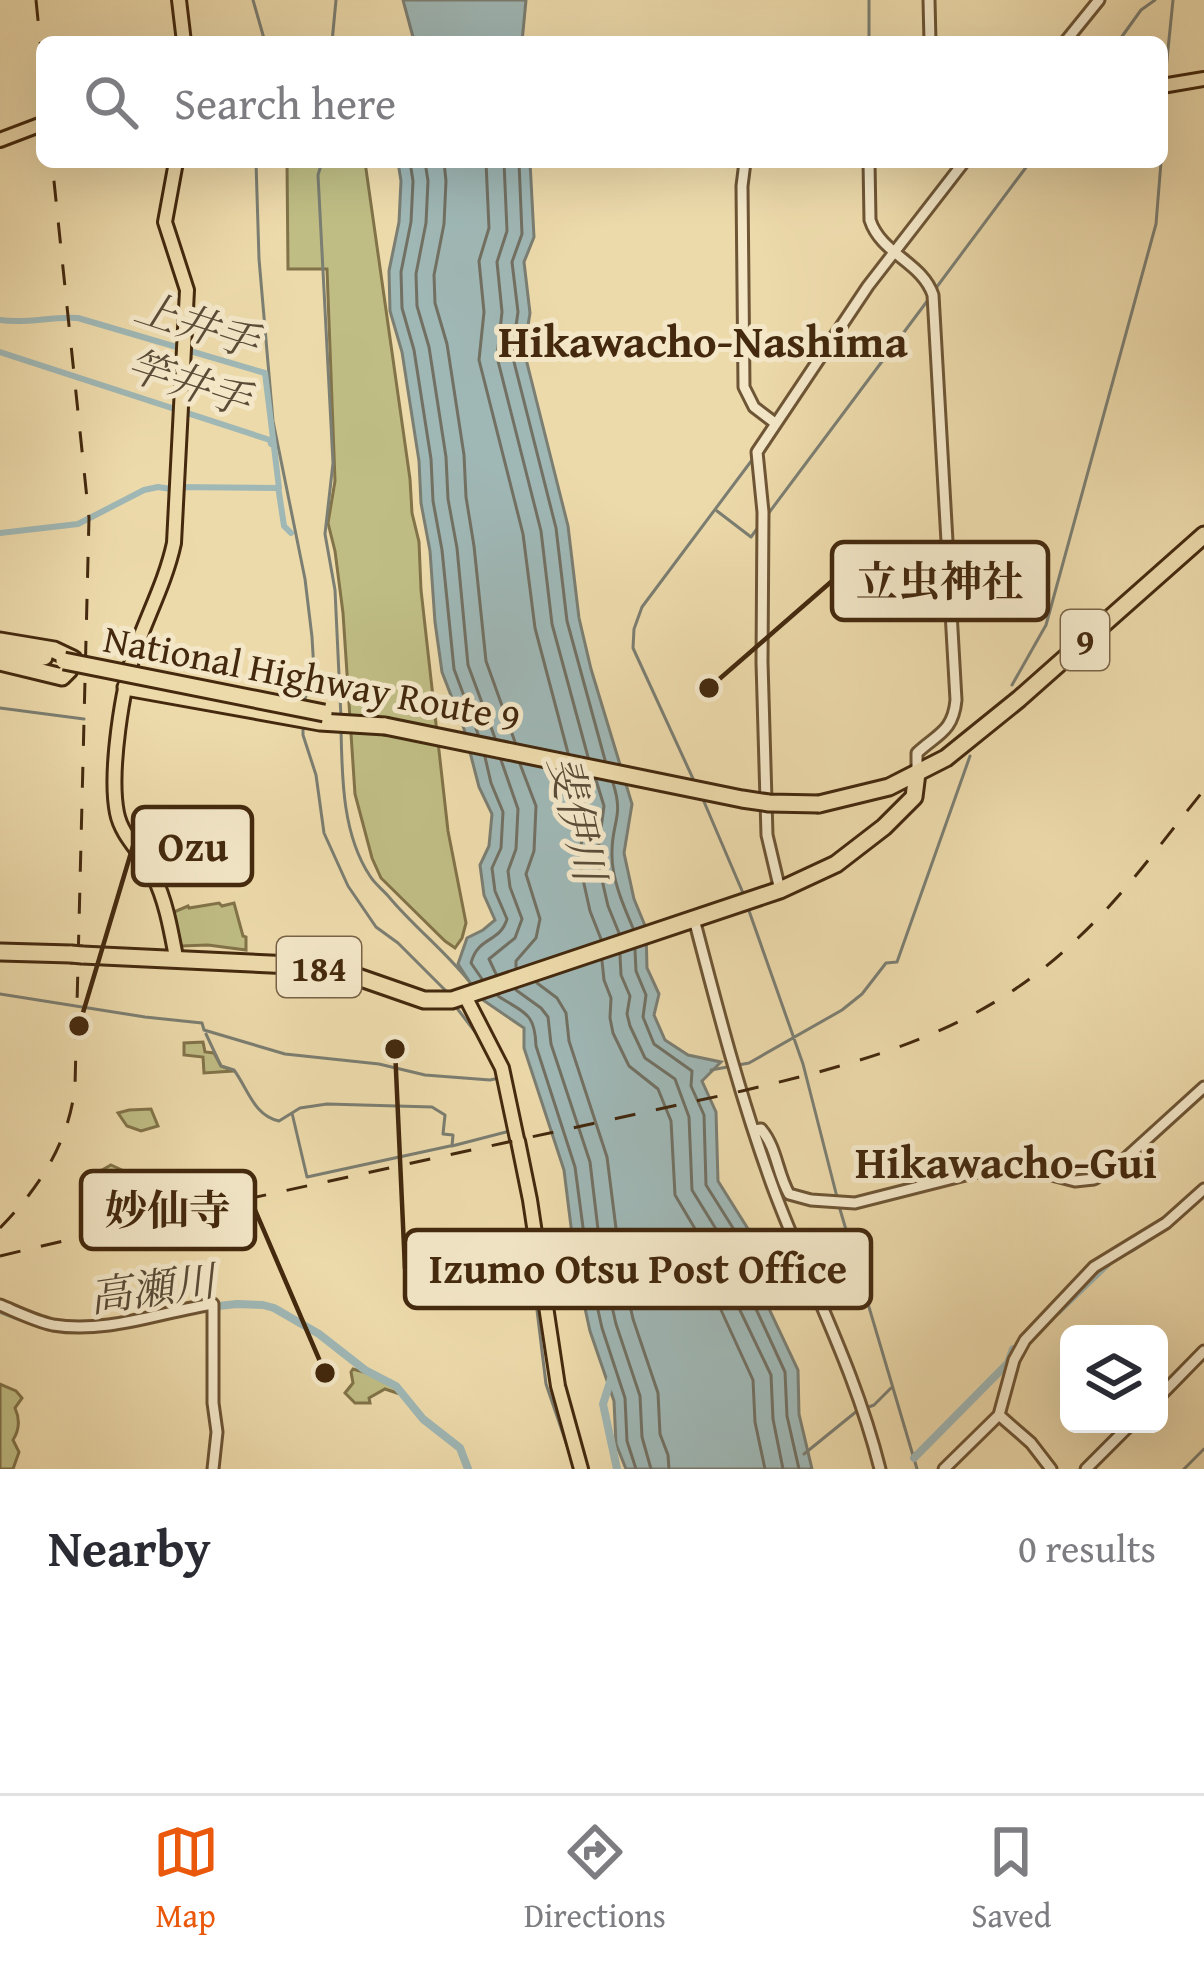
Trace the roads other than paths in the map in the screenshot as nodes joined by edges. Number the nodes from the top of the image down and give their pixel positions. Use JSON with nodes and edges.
{"nodes":[{"id":1,"x":179,"y":0,"type":"edge"},
{"id":2,"x":929,"y":0,"type":"edge"},
{"id":3,"x":1099,"y":0,"type":"edge"},
{"id":4,"x":183,"y":36,"type":"edge"},
{"id":5,"x":930,"y":36,"type":"edge"},
{"id":6,"x":1070,"y":36,"type":"edge"},
{"id":7,"x":1204,"y":80,"type":"edge"},
{"id":8,"x":1168,"y":85,"type":"edge"},
{"id":9,"x":36,"y":126,"type":"edge"},
{"id":10,"x":0,"y":140,"type":"edge"},
{"id":11,"x":175,"y":168,"type":"edge"},
{"id":12,"x":744,"y":168,"type":"edge"},
{"id":13,"x":869,"y":168,"type":"edge"},
{"id":14,"x":959,"y":168,"type":"edge"},
{"id":15,"x":894,"y":253,"type":"junction"},
{"id":16,"x":775,"y":423,"type":"junction"},
{"id":17,"x":1204,"y":531,"type":"edge"},
{"id":18,"x":0,"y":647,"type":"edge"},
{"id":19,"x":68,"y":660,"type":"junction"},
{"id":20,"x":0,"y":662,"type":"edge"},
{"id":21,"x":128,"y":678,"type":"junction"},
{"id":22,"x":197,"y":690,"type":"junction"},
{"id":23,"x":324,"y":713,"type":"junction"},
{"id":24,"x":385,"y":726,"type":"junction"},
{"id":25,"x":916,"y":773,"type":"junction"},
{"id":26,"x":780,"y":890,"type":"junction"},
{"id":27,"x":689,"y":921,"type":"junction"},
{"id":28,"x":0,"y":952,"type":"edge"},
{"id":29,"x":176,"y":957,"type":"junction"},
{"id":30,"x":468,"y":995,"type":"junction"},
{"id":31,"x":1204,"y":1087,"type":"edge"},
{"id":32,"x":755,"y":1130,"type":"junction"},
{"id":33,"x":1204,"y":1189,"type":"edge"},
{"id":34,"x":0,"y":1305,"type":"edge"},
{"id":35,"x":1204,"y":1352,"type":"edge"},
{"id":36,"x":1168,"y":1388,"type":"edge"},
{"id":37,"x":999,"y":1415,"type":"junction"},
{"id":38,"x":1122,"y":1433,"type":"edge"},
{"id":39,"x":213,"y":1469,"type":"edge"},
{"id":40,"x":581,"y":1469,"type":"edge"},
{"id":41,"x":880,"y":1469,"type":"edge"},
{"id":42,"x":944,"y":1469,"type":"edge"},
{"id":43,"x":1051,"y":1469,"type":"edge"},
{"id":44,"x":1086,"y":1469,"type":"edge"}],
"edges":[{"from":1,"to":4,"type":"main road"},
{"from":2,"to":5,"type":"street"},
{"from":3,"to":6,"type":"street"},
{"from":7,"to":8,"type":"main road"},
{"from":9,"to":10,"type":"main road"},
{"from":11,"to":21,"type":"main road"},
{"from":12,"to":16,"type":"street"},
{"from":13,"to":15,"type":"street"},
{"from":14,"to":15,"type":"street"},
{"from":15,"to":16,"type":"street"},
{"from":15,"to":25,"type":"street"},
{"from":16,"to":26,"type":"street"},
{"from":17,"to":25,"type":"highway","name":"National Highway Route 9","number":"9"},
{"from":18,"to":19,"type":"highway","name":"National Highway Route 9","number":"9"},
{"from":18,"to":19,"type":"highway"},
{"from":19,"to":20,"type":"highway"},
{"from":19,"to":21,"type":"street"},
{"from":19,"to":23,"type":"highway","name":"National Highway Route 9","number":"9","bridge":true},
{"from":21,"to":22,"type":"highway","number":"9"},
{"from":21,"to":29,"type":"main road"},
{"from":22,"to":23,"type":"highway","number":"9","bridge":true},
{"from":22,"to":24,"type":"highway","number":"9"},
{"from":23,"to":24,"type":"highway","name":"National Highway Route 9","number":"9"},
{"from":24,"to":25,"type":"highway","name":"National Highway Route 9","number":"9","bridge":true},
{"from":25,"to":26,"type":"highway","number":"184"},
{"from":26,"to":27,"type":"highway","number":"184"},
{"from":27,"to":30,"type":"highway","number":"184"},
{"from":27,"to":32,"type":"street"},
{"from":28,"to":29,"type":"highway","number":"184"},
{"from":29,"to":30,"type":"highway","number":"184"},
{"from":30,"to":40,"type":"main road"},
{"from":31,"to":32,"type":"street"},
{"from":32,"to":41,"type":"street"},
{"from":33,"to":37,"type":"street"},
{"from":34,"to":39,"type":"street"},
{"from":35,"to":36,"type":"street"},
{"from":37,"to":42,"type":"street"},
{"from":37,"to":43,"type":"street"},
{"from":38,"to":44,"type":"street"}]}
